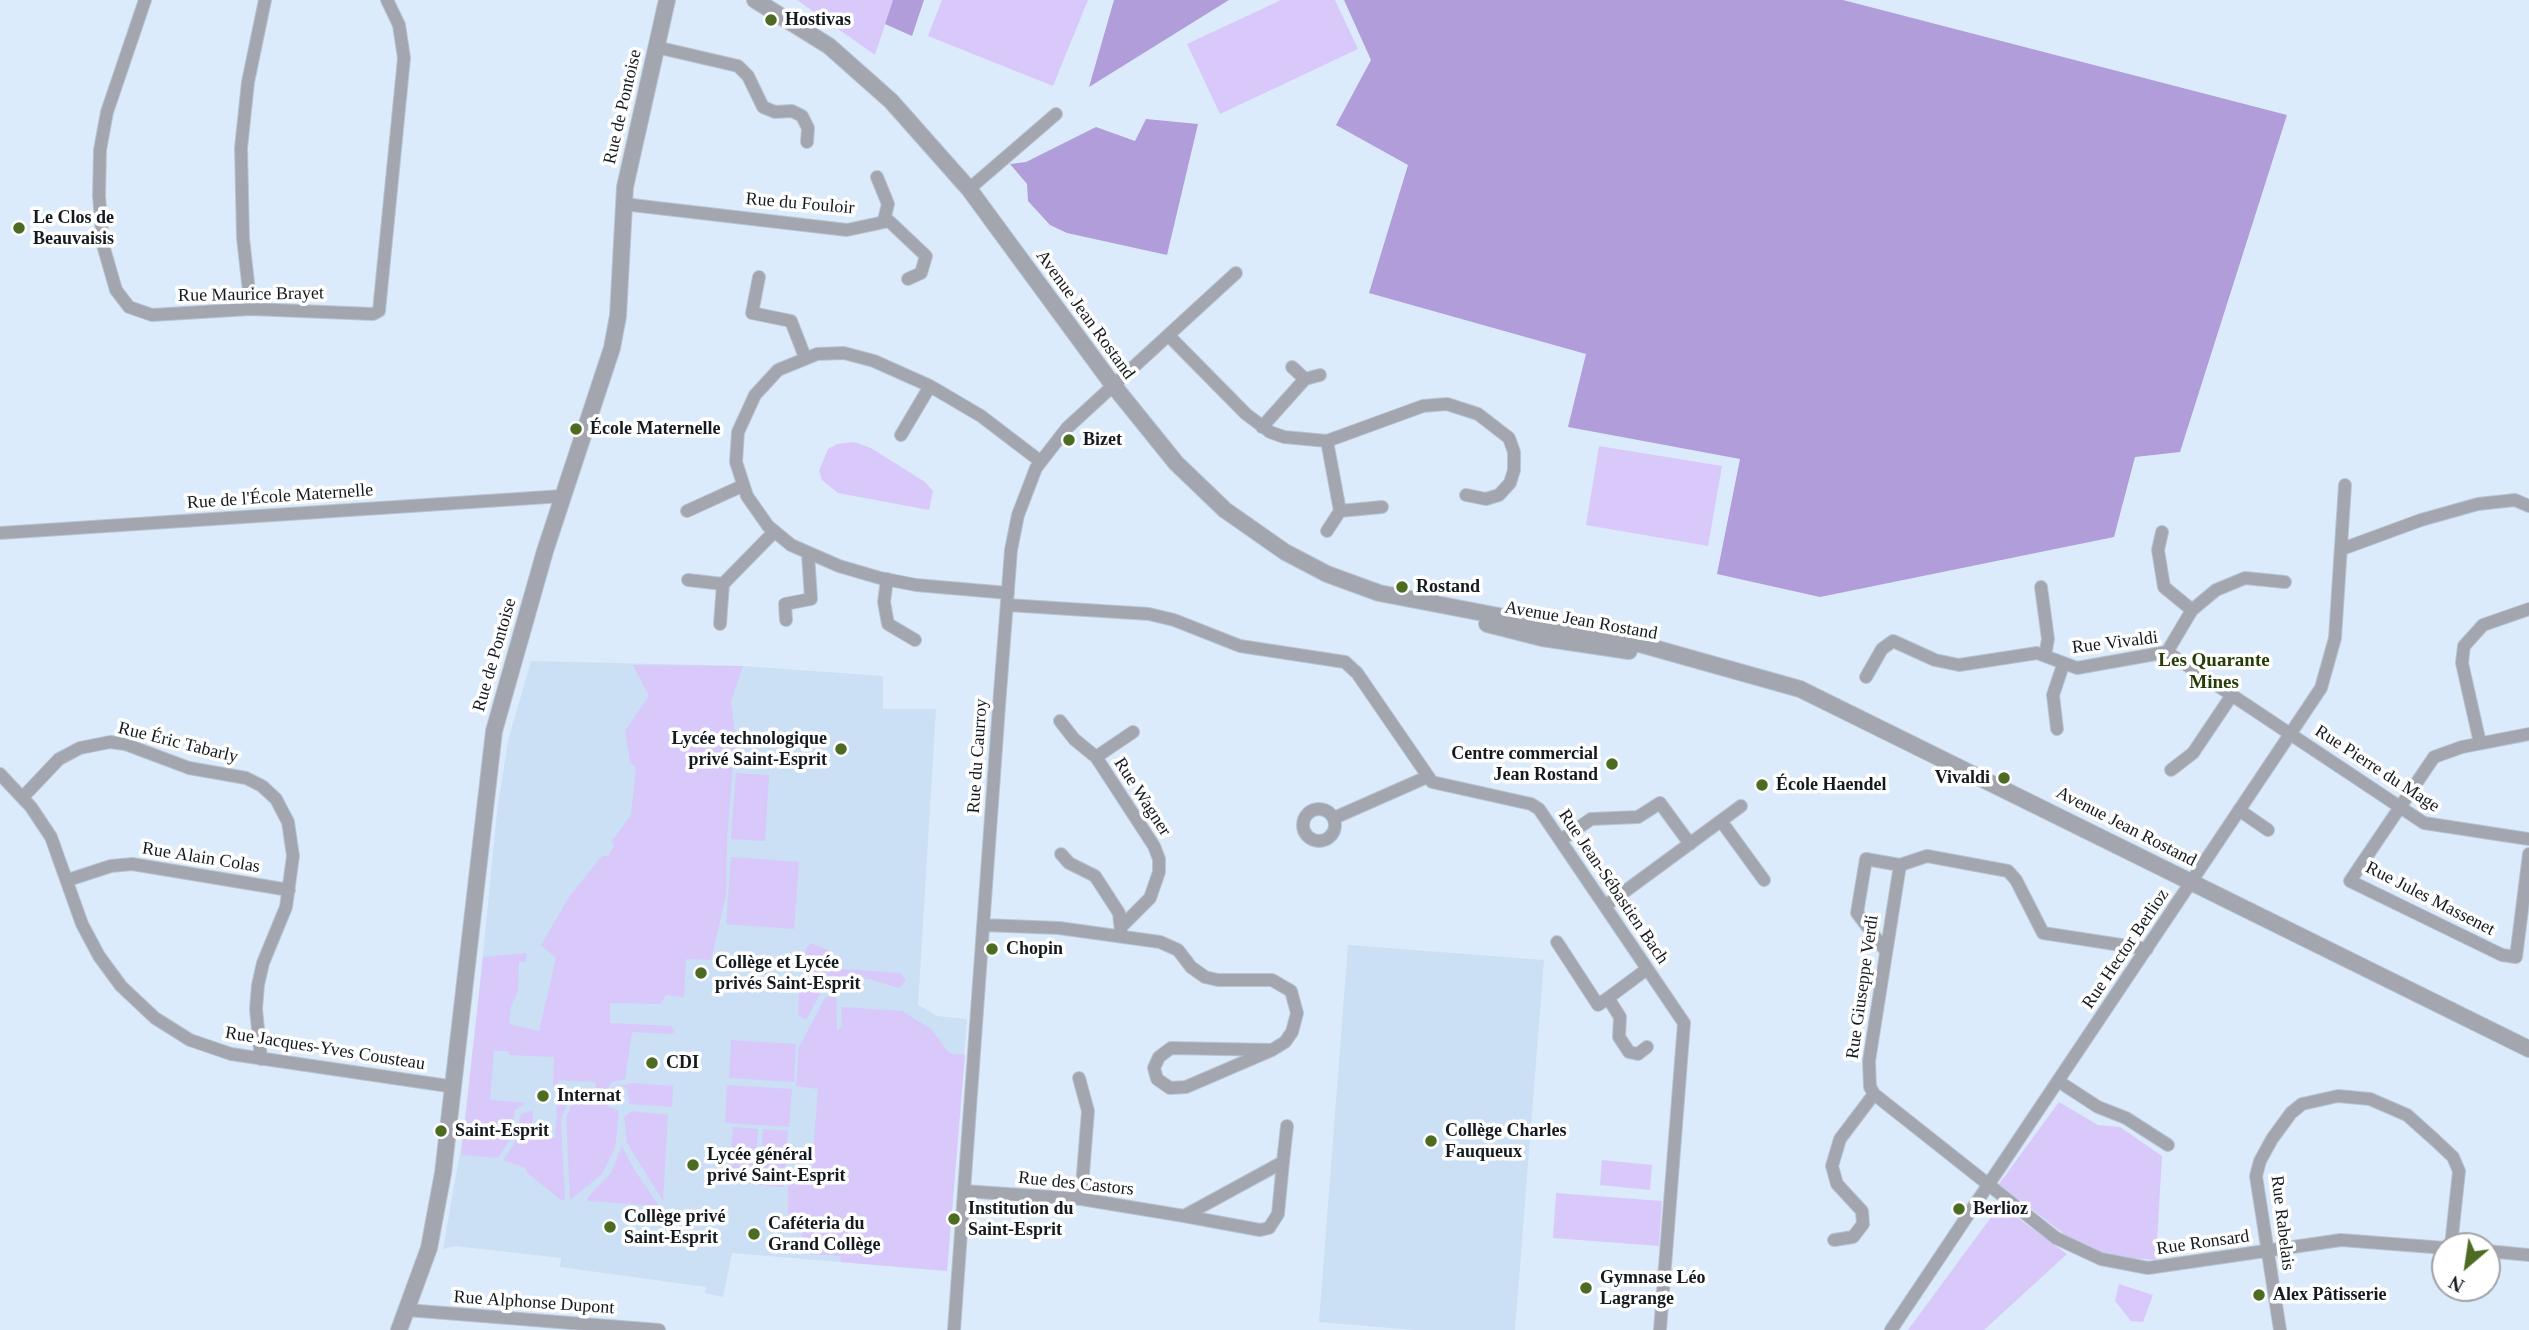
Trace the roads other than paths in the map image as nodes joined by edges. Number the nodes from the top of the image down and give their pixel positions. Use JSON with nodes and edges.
{"nodes":[{"id":1,"x":145,"y":0,"type":"edge"},
{"id":2,"x":265,"y":0,"type":"edge"},
{"id":3,"x":387,"y":0,"type":"edge"},
{"id":4,"x":402,"y":0,"type":"edge"},
{"id":5,"x":667,"y":0,"type":"edge"},
{"id":6,"x":755,"y":0,"type":"edge"},
{"id":7,"x":396,"y":16,"type":"junction"},
{"id":8,"x":656,"y":47,"type":"junction"},
{"id":9,"x":1056,"y":114,"type":"dead end"},
{"id":10,"x":807,"y":142,"type":"dead end"},
{"id":11,"x":877,"y":177,"type":"dead end"},
{"id":12,"x":969,"y":189,"type":"junction"},
{"id":13,"x":623,"y":204,"type":"junction"},
{"id":14,"x":884,"y":220,"type":"junction"},
{"id":15,"x":1236,"y":273,"type":"dead end"},
{"id":16,"x":759,"y":277,"type":"dead end"},
{"id":17,"x":908,"y":279,"type":"dead end"},
{"id":18,"x":251,"y":309,"type":"junction"},
{"id":19,"x":1169,"y":336,"type":"junction"},
{"id":20,"x":805,"y":357,"type":"junction"},
{"id":21,"x":1292,"y":367,"type":"dead end"},
{"id":22,"x":1320,"y":375,"type":"dead end"},
{"id":23,"x":1305,"y":379,"type":"junction"},
{"id":24,"x":1113,"y":385,"type":"junction"},
{"id":25,"x":930,"y":386,"type":"junction"},
{"id":26,"x":1262,"y":426,"type":"junction"},
{"id":27,"x":901,"y":435,"type":"dead end"},
{"id":28,"x":1327,"y":441,"type":"junction"},
{"id":29,"x":1040,"y":461,"type":"junction"},
{"id":30,"x":2345,"y":485,"type":"dead end"},
{"id":31,"x":742,"y":486,"type":"junction"},
{"id":32,"x":1466,"y":495,"type":"dead end"},
{"id":33,"x":563,"y":496,"type":"junction"},
{"id":34,"x":2529,"y":506,"type":"edge"},
{"id":35,"x":1382,"y":507,"type":"dead end"},
{"id":36,"x":1340,"y":510,"type":"junction"},
{"id":37,"x":687,"y":511,"type":"dead end"},
{"id":38,"x":1327,"y":531,"type":"dead end"},
{"id":39,"x":774,"y":532,"type":"junction"},
{"id":40,"x":2162,"y":532,"type":"dead end"},
{"id":41,"x":0,"y":533,"type":"edge"},
{"id":42,"x":2342,"y":550,"type":"junction"},
{"id":43,"x":808,"y":554,"type":"junction"},
{"id":44,"x":887,"y":579,"type":"junction"},
{"id":45,"x":688,"y":580,"type":"dead end"},
{"id":46,"x":2285,"y":582,"type":"dead end"},
{"id":47,"x":723,"y":584,"type":"junction"},
{"id":48,"x":2041,"y":587,"type":"dead end"},
{"id":49,"x":1007,"y":599,"type":"junction"},
{"id":50,"x":2529,"y":609,"type":"edge"},
{"id":51,"x":2192,"y":610,"type":"junction"},
{"id":52,"x":786,"y":620,"type":"dead end"},
{"id":53,"x":720,"y":624,"type":"dead end"},
{"id":54,"x":915,"y":639,"type":"dead end"},
{"id":55,"x":2167,"y":652,"type":"junction"},
{"id":56,"x":2045,"y":655,"type":"junction"},
{"id":57,"x":2063,"y":665,"type":"junction"},
{"id":58,"x":1866,"y":677,"type":"dead end"},
{"id":59,"x":2232,"y":695,"type":"junction"},
{"id":60,"x":1060,"y":720,"type":"dead end"},
{"id":61,"x":2057,"y":729,"type":"dead end"},
{"id":62,"x":1133,"y":732,"type":"dead end"},
{"id":63,"x":2291,"y":734,"type":"junction"},
{"id":64,"x":2529,"y":734,"type":"edge"},
{"id":65,"x":2480,"y":743,"type":"junction"},
{"id":66,"x":1096,"y":757,"type":"junction"},
{"id":67,"x":2171,"y":770,"type":"dead end"},
{"id":68,"x":0,"y":774,"type":"edge"},
{"id":69,"x":1427,"y":777,"type":"junction"},
{"id":70,"x":23,"y":797,"type":"junction"},
{"id":71,"x":1741,"y":806,"type":"dead end"},
{"id":72,"x":2401,"y":807,"type":"junction"},
{"id":73,"x":2239,"y":810,"type":"junction"},
{"id":74,"x":1334,"y":818,"type":"dead end"},
{"id":75,"x":1721,"y":821,"type":"junction"},
{"id":76,"x":2268,"y":831,"type":"dead end"},
{"id":77,"x":2529,"y":839,"type":"edge"},
{"id":78,"x":1560,"y":840,"type":"junction"},
{"id":79,"x":1690,"y":844,"type":"junction"},
{"id":80,"x":1061,"y":854,"type":"dead end"},
{"id":81,"x":2529,"y":854,"type":"edge"},
{"id":82,"x":1900,"y":865,"type":"junction"},
{"id":83,"x":68,"y":880,"type":"junction"},
{"id":84,"x":1764,"y":880,"type":"dead end"},
{"id":85,"x":2192,"y":882,"type":"junction"},
{"id":86,"x":289,"y":890,"type":"junction"},
{"id":87,"x":1605,"y":906,"type":"junction"},
{"id":88,"x":984,"y":925,"type":"junction"},
{"id":89,"x":1121,"y":931,"type":"junction"},
{"id":90,"x":1557,"y":942,"type":"dead end"},
{"id":91,"x":2147,"y":949,"type":"junction"},
{"id":92,"x":1885,"y":950,"type":"junction"},
{"id":93,"x":1647,"y":969,"type":"junction"},
{"id":94,"x":1608,"y":998,"type":"junction"},
{"id":95,"x":1647,"y":1047,"type":"dead end"},
{"id":96,"x":2529,"y":1049,"type":"edge"},
{"id":97,"x":1272,"y":1050,"type":"junction"},
{"id":98,"x":261,"y":1059,"type":"junction"},
{"id":99,"x":1079,"y":1078,"type":"dead end"},
{"id":100,"x":2058,"y":1081,"type":"junction"},
{"id":101,"x":456,"y":1087,"type":"junction"},
{"id":102,"x":1874,"y":1094,"type":"junction"},
{"id":103,"x":1287,"y":1126,"type":"dead end"},
{"id":104,"x":2168,"y":1145,"type":"dead end"},
{"id":105,"x":1283,"y":1162,"type":"junction"},
{"id":106,"x":1989,"y":1185,"type":"junction"},
{"id":107,"x":964,"y":1191,"type":"junction"},
{"id":108,"x":1082,"y":1199,"type":"junction"},
{"id":109,"x":1184,"y":1216,"type":"junction"},
{"id":110,"x":2453,"y":1232,"type":"edge"},
{"id":111,"x":1834,"y":1240,"type":"dead end"},
{"id":112,"x":2431,"y":1247,"type":"edge"},
{"id":113,"x":2267,"y":1252,"type":"junction"},
{"id":114,"x":2501,"y":1252,"type":"edge"},
{"id":115,"x":2529,"y":1255,"type":"edge"},
{"id":116,"x":407,"y":1310,"type":"junction"},
{"id":117,"x":400,"y":1330,"type":"edge"},
{"id":118,"x":659,"y":1330,"type":"edge"},
{"id":119,"x":954,"y":1330,"type":"edge"},
{"id":120,"x":1660,"y":1330,"type":"edge"},
{"id":121,"x":1891,"y":1330,"type":"edge"},
{"id":122,"x":2280,"y":1330,"type":"edge"}],
"edges":[{"from":1,"to":18,"type":"street","name":"Rue Maurice Brayet"},
{"from":2,"to":18,"type":"street"},
{"from":3,"to":7,"type":"street","name":"Rue Maurice Brayet"},
{"from":4,"to":7,"type":"street"},
{"from":5,"to":8,"type":"street","name":"Rue de Pontoise"},
{"from":6,"to":12,"type":"street","name":"Avenue Jean Rostand"},
{"from":7,"to":18,"type":"street","name":"Rue Maurice Brayet"},
{"from":8,"to":10,"type":"street"},
{"from":8,"to":13,"type":"street","name":"Rue de Pontoise"},
{"from":9,"to":12,"type":"street"},
{"from":11,"to":14,"type":"street"},
{"from":12,"to":24,"type":"street","name":"Avenue Jean Rostand"},
{"from":13,"to":14,"type":"street","name":"Rue du Fouloir"},
{"from":13,"to":33,"type":"street","name":"Rue de Pontoise"},
{"from":14,"to":17,"type":"street"},
{"from":15,"to":19,"type":"street","name":"Rue du Caurroy"},
{"from":16,"to":20,"type":"street"},
{"from":19,"to":24,"type":"street","name":"Rue du Caurroy"},
{"from":19,"to":26,"type":"street"},
{"from":20,"to":25,"type":"street"},
{"from":20,"to":31,"type":"street"},
{"from":21,"to":23,"type":"street"},
{"from":22,"to":23,"type":"street"},
{"from":23,"to":26,"type":"street"},
{"from":24,"to":29,"type":"street","name":"Rue du Caurroy"},
{"from":24,"to":85,"type":"street","name":"Avenue Jean Rostand"},
{"from":25,"to":27,"type":"street"},
{"from":25,"to":29,"type":"street"},
{"from":26,"to":28,"type":"street"},
{"from":28,"to":32,"type":"street"},
{"from":28,"to":36,"type":"street"},
{"from":29,"to":49,"type":"street","name":"Rue du Caurroy"},
{"from":30,"to":42,"type":"street","name":"Rue Hector Berlioz"},
{"from":31,"to":37,"type":"street"},
{"from":31,"to":39,"type":"street"},
{"from":33,"to":41,"type":"street","name":"Rue de l'École Maternelle"},
{"from":33,"to":101,"type":"street","name":"Rue de Pontoise"},
{"from":34,"to":42,"type":"street"},
{"from":35,"to":36,"type":"street"},
{"from":36,"to":38,"type":"street"},
{"from":39,"to":43,"type":"street"},
{"from":39,"to":47,"type":"street"},
{"from":40,"to":51,"type":"street"},
{"from":42,"to":63,"type":"street","name":"Rue Hector Berlioz"},
{"from":43,"to":44,"type":"street"},
{"from":43,"to":52,"type":"street"},
{"from":44,"to":49,"type":"street"},
{"from":44,"to":54,"type":"street"},
{"from":45,"to":47,"type":"street"},
{"from":46,"to":51,"type":"street"},
{"from":47,"to":53,"type":"street"},
{"from":48,"to":56,"type":"street"},
{"from":49,"to":69,"type":"street"},
{"from":49,"to":88,"type":"street","name":"Rue du Caurroy"},
{"from":50,"to":65,"type":"street"},
{"from":51,"to":55,"type":"street"},
{"from":55,"to":57,"type":"street","name":"Rue Vivaldi"},
{"from":55,"to":59,"type":"street","name":"Rue Vivaldi"},
{"from":56,"to":57,"type":"street","name":"Rue Vivaldi"},
{"from":56,"to":58,"type":"street"},
{"from":57,"to":61,"type":"street"},
{"from":59,"to":63,"type":"street","name":"Rue Vivaldi"},
{"from":59,"to":67,"type":"street"},
{"from":60,"to":66,"type":"street","name":"Rue Wagner"},
{"from":62,"to":66,"type":"street","name":"Rue Wagner"},
{"from":63,"to":72,"type":"street","name":"Rue Pierre du Mage"},
{"from":63,"to":73,"type":"street","name":"Rue Hector Berlioz"},
{"from":64,"to":65,"type":"street"},
{"from":65,"to":72,"type":"street"},
{"from":66,"to":89,"type":"street","name":"Rue Wagner"},
{"from":68,"to":70,"type":"street","name":"Rue Jacques-Yves Cousteau"},
{"from":69,"to":74,"type":"street"},
{"from":69,"to":78,"type":"street","name":"Rue Jean-Sébastien Bach"},
{"from":70,"to":83,"type":"street","name":"Rue Jacques-Yves Cousteau"},
{"from":70,"to":86,"type":"street","name":"Rue Éric Tabarly"},
{"from":71,"to":75,"type":"street"},
{"from":72,"to":77,"type":"street","name":"Rue Pierre du Mage"},
{"from":72,"to":81,"type":"street","name":"Rue Jules Massenet"},
{"from":73,"to":76,"type":"street"},
{"from":73,"to":85,"type":"street","name":"Rue Hector Berlioz"},
{"from":75,"to":79,"type":"street"},
{"from":75,"to":84,"type":"street"},
{"from":78,"to":79,"type":"street"},
{"from":78,"to":87,"type":"street","name":"Rue Jean-Sébastien Bach"},
{"from":79,"to":87,"type":"street"},
{"from":80,"to":89,"type":"street"},
{"from":82,"to":91,"type":"street"},
{"from":82,"to":92,"type":"street","name":"Rue Giuseppe Verdi"},
{"from":82,"to":92,"type":"street"},
{"from":83,"to":86,"type":"street","name":"Rue Alain Colas"},
{"from":83,"to":98,"type":"street","name":"Rue Jacques-Yves Cousteau"},
{"from":85,"to":91,"type":"street","name":"Rue Hector Berlioz"},
{"from":85,"to":96,"type":"street","name":"Avenue Jean Rostand"},
{"from":86,"to":98,"type":"street","name":"Rue Éric Tabarly"},
{"from":87,"to":93,"type":"street","name":"Rue Jean-Sébastien Bach"},
{"from":88,"to":89,"type":"street"},
{"from":88,"to":107,"type":"street","name":"Rue du Caurroy"},
{"from":89,"to":97,"type":"street"},
{"from":90,"to":94,"type":"street"},
{"from":91,"to":100,"type":"street","name":"Rue Hector Berlioz"},
{"from":92,"to":102,"type":"street","name":"Rue Giuseppe Verdi"},
{"from":93,"to":94,"type":"street"},
{"from":93,"to":120,"type":"street","name":"Rue Jean-Sébastien Bach"},
{"from":94,"to":95,"type":"street"},
{"from":97,"to":97,"type":"street"},
{"from":98,"to":101,"type":"street","name":"Rue Jacques-Yves Cousteau"},
{"from":99,"to":108,"type":"street"},
{"from":100,"to":104,"type":"street"},
{"from":100,"to":106,"type":"street","name":"Rue Hector Berlioz"},
{"from":101,"to":116,"type":"street","name":"Rue de Pontoise"},
{"from":102,"to":106,"type":"street"},
{"from":102,"to":111,"type":"street"},
{"from":103,"to":105,"type":"street","name":"Rue des Castors"},
{"from":105,"to":109,"type":"street"},
{"from":105,"to":109,"type":"street","name":"Rue des Castors"},
{"from":106,"to":113,"type":"street","name":"Rue Ronsard"},
{"from":106,"to":121,"type":"street","name":"Rue Hector Berlioz"},
{"from":107,"to":108,"type":"street","name":"Rue des Castors"},
{"from":107,"to":119,"type":"street","name":"Rue du Caurroy"},
{"from":108,"to":109,"type":"street","name":"Rue des Castors"},
{"from":110,"to":113,"type":"street","name":"Rue Rabelais"},
{"from":112,"to":113,"type":"street","name":"Rue Ronsard"},
{"from":113,"to":122,"type":"street","name":"Rue Rabelais"},
{"from":114,"to":115,"type":"street"},
{"from":116,"to":117,"type":"street","name":"Rue de Pontoise"},
{"from":116,"to":118,"type":"street","name":"Rue Alphonse Dupont"}]}
